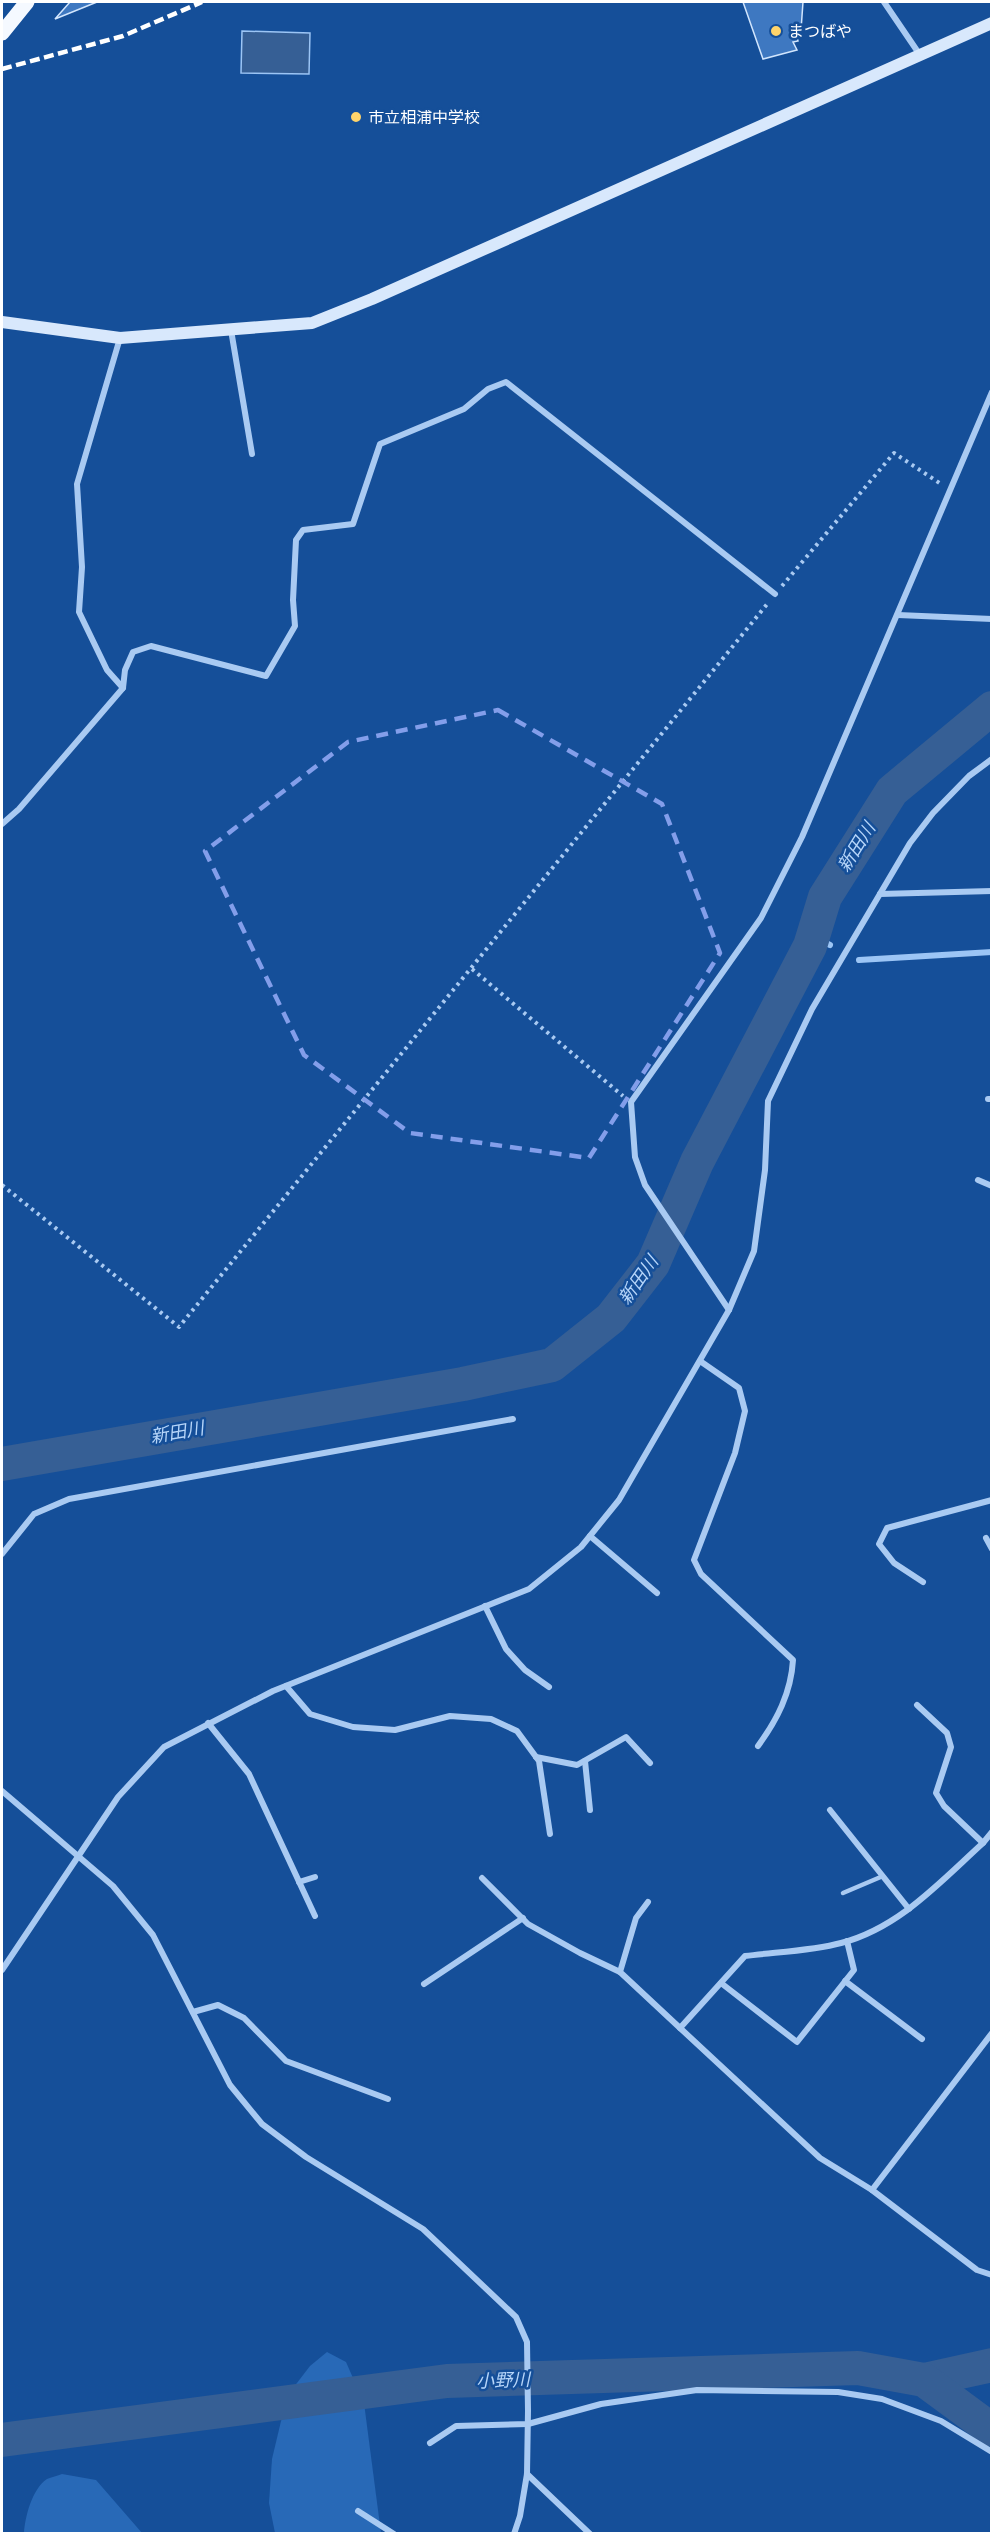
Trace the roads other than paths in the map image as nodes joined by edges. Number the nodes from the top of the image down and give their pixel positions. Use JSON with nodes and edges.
{"nodes":[{"id":1,"x":27,"y":2,"type":"edge"},
{"id":2,"x":884,"y":2,"type":"edge"},
{"id":3,"x":992,"y":23,"type":"edge"},
{"id":4,"x":2,"y":33,"type":"edge"},
{"id":5,"x":920,"y":55,"type":"junction"},
{"id":6,"x":2,"y":322,"type":"edge"},
{"id":7,"x":231,"y":330,"type":"junction"},
{"id":8,"x":120,"y":338,"type":"junction"},
{"id":9,"x":992,"y":392,"type":"edge"},
{"id":10,"x":252,"y":454,"type":"dead end"},
{"id":11,"x":775,"y":594,"type":"road end"},
{"id":12,"x":898,"y":615,"type":"junction"},
{"id":13,"x":992,"y":619,"type":"edge"},
{"id":14,"x":123,"y":688,"type":"junction"},
{"id":15,"x":992,"y":759,"type":"edge"},
{"id":16,"x":2,"y":824,"type":"edge"},
{"id":17,"x":992,"y":891,"type":"edge"},
{"id":18,"x":880,"y":894,"type":"junction"},
{"id":19,"x":978,"y":1179,"type":"dead end"},
{"id":20,"x":992,"y":1186,"type":"edge"},
{"id":21,"x":729,"y":1310,"type":"junction"},
{"id":22,"x":700,"y":1361,"type":"junction"},
{"id":23,"x":513,"y":1419,"type":"dead end"},
{"id":24,"x":992,"y":1500,"type":"edge"},
{"id":25,"x":590,"y":1536,"type":"junction"},
{"id":26,"x":986,"y":1538,"type":"dead end"},
{"id":27,"x":992,"y":1549,"type":"edge"},
{"id":28,"x":2,"y":1554,"type":"edge"},
{"id":29,"x":923,"y":1582,"type":"dead end"},
{"id":30,"x":657,"y":1593,"type":"dead end"},
{"id":31,"x":485,"y":1606,"type":"junction"},
{"id":32,"x":286,"y":1686,"type":"junction"},
{"id":33,"x":549,"y":1686,"type":"dead end"},
{"id":34,"x":917,"y":1705,"type":"dead end"},
{"id":35,"x":208,"y":1723,"type":"junction"},
{"id":36,"x":758,"y":1746,"type":"dead end"},
{"id":37,"x":536,"y":1757,"type":"junction"},
{"id":38,"x":585,"y":1761,"type":"junction"},
{"id":39,"x":650,"y":1763,"type":"dead end"},
{"id":40,"x":2,"y":1791,"type":"edge"},
{"id":41,"x":590,"y":1810,"type":"dead end"},
{"id":42,"x":830,"y":1810,"type":"dead end"},
{"id":43,"x":992,"y":1832,"type":"edge"},
{"id":44,"x":550,"y":1834,"type":"dead end"},
{"id":45,"x":983,"y":1843,"type":"junction"},
{"id":46,"x":78,"y":1855,"type":"junction"},
{"id":47,"x":883,"y":1876,"type":"junction"},
{"id":48,"x":315,"y":1877,"type":"dead end"},
{"id":49,"x":482,"y":1878,"type":"dead end"},
{"id":50,"x":299,"y":1882,"type":"junction"},
{"id":51,"x":843,"y":1893,"type":"dead end"},
{"id":52,"x":648,"y":1902,"type":"dead end"},
{"id":53,"x":909,"y":1909,"type":"junction"},
{"id":54,"x":315,"y":1916,"type":"dead end"},
{"id":55,"x":523,"y":1918,"type":"junction"},
{"id":56,"x":847,"y":1941,"type":"junction"},
{"id":57,"x":2,"y":1970,"type":"edge"},
{"id":58,"x":620,"y":1972,"type":"junction"},
{"id":59,"x":845,"y":1981,"type":"junction"},
{"id":60,"x":720,"y":1983,"type":"junction"},
{"id":61,"x":424,"y":1984,"type":"dead end"},
{"id":62,"x":193,"y":2012,"type":"junction"},
{"id":63,"x":680,"y":2028,"type":"junction"},
{"id":64,"x":992,"y":2033,"type":"edge"},
{"id":65,"x":922,"y":2039,"type":"dead end"},
{"id":66,"x":388,"y":2099,"type":"dead end"},
{"id":67,"x":872,"y":2190,"type":"junction"},
{"id":68,"x":992,"y":2275,"type":"edge"},
{"id":69,"x":528,"y":2424,"type":"junction"},
{"id":70,"x":430,"y":2443,"type":"dead end"},
{"id":71,"x":992,"y":2452,"type":"edge"},
{"id":72,"x":526,"y":2474,"type":"junction"},
{"id":73,"x":358,"y":2511,"type":"dead end"},
{"id":74,"x":394,"y":2534,"type":"edge"},
{"id":75,"x":514,"y":2534,"type":"edge"},
{"id":76,"x":590,"y":2534,"type":"edge"}],
"edges":[{"from":1,"to":4,"type":"main road"},
{"from":2,"to":5,"type":"street"},
{"from":3,"to":5,"type":"street"},
{"from":5,"to":7,"type":"street"},
{"from":6,"to":8,"type":"street"},
{"from":7,"to":8,"type":"street"},
{"from":7,"to":10,"type":"street"},
{"from":8,"to":14,"type":"street"},
{"from":9,"to":12,"type":"street"},
{"from":11,"to":14,"type":"street"},
{"from":12,"to":13,"type":"street"},
{"from":12,"to":21,"type":"street"},
{"from":14,"to":16,"type":"street"},
{"from":15,"to":18,"type":"street"},
{"from":17,"to":18,"type":"street"},
{"from":18,"to":21,"type":"street"},
{"from":19,"to":20,"type":"street"},
{"from":21,"to":22,"type":"street"},
{"from":22,"to":25,"type":"street"},
{"from":22,"to":36,"type":"street"},
{"from":23,"to":28,"type":"street"},
{"from":24,"to":29,"type":"street"},
{"from":25,"to":30,"type":"street"},
{"from":25,"to":31,"type":"street"},
{"from":26,"to":27,"type":"street"},
{"from":31,"to":32,"type":"street"},
{"from":31,"to":33,"type":"street"},
{"from":32,"to":35,"type":"street"},
{"from":32,"to":37,"type":"street"},
{"from":34,"to":45,"type":"street"},
{"from":35,"to":46,"type":"street"},
{"from":35,"to":50,"type":"street"},
{"from":37,"to":38,"type":"street"},
{"from":37,"to":44,"type":"street"},
{"from":38,"to":39,"type":"street"},
{"from":38,"to":41,"type":"street"},
{"from":40,"to":46,"type":"street"},
{"from":42,"to":47,"type":"street"},
{"from":43,"to":45,"type":"street"},
{"from":45,"to":53,"type":"street"},
{"from":46,"to":57,"type":"street"},
{"from":46,"to":62,"type":"street"},
{"from":47,"to":51,"type":"lane"},
{"from":47,"to":53,"type":"street"},
{"from":48,"to":50,"type":"street"},
{"from":49,"to":55,"type":"street"},
{"from":50,"to":54,"type":"street"},
{"from":52,"to":58,"type":"street"},
{"from":53,"to":56,"type":"street"},
{"from":55,"to":58,"type":"street"},
{"from":55,"to":61,"type":"street"},
{"from":56,"to":59,"type":"street"},
{"from":56,"to":60,"type":"street"},
{"from":58,"to":63,"type":"street"},
{"from":59,"to":60,"type":"street"},
{"from":59,"to":65,"type":"street"},
{"from":60,"to":63,"type":"street"},
{"from":62,"to":66,"type":"street"},
{"from":62,"to":69,"type":"street"},
{"from":63,"to":67,"type":"street"},
{"from":64,"to":67,"type":"street"},
{"from":67,"to":68,"type":"street"},
{"from":69,"to":70,"type":"street"},
{"from":69,"to":71,"type":"street"},
{"from":69,"to":72,"type":"street"},
{"from":72,"to":75,"type":"street"},
{"from":72,"to":76,"type":"street"},
{"from":73,"to":74,"type":"street"}]}
